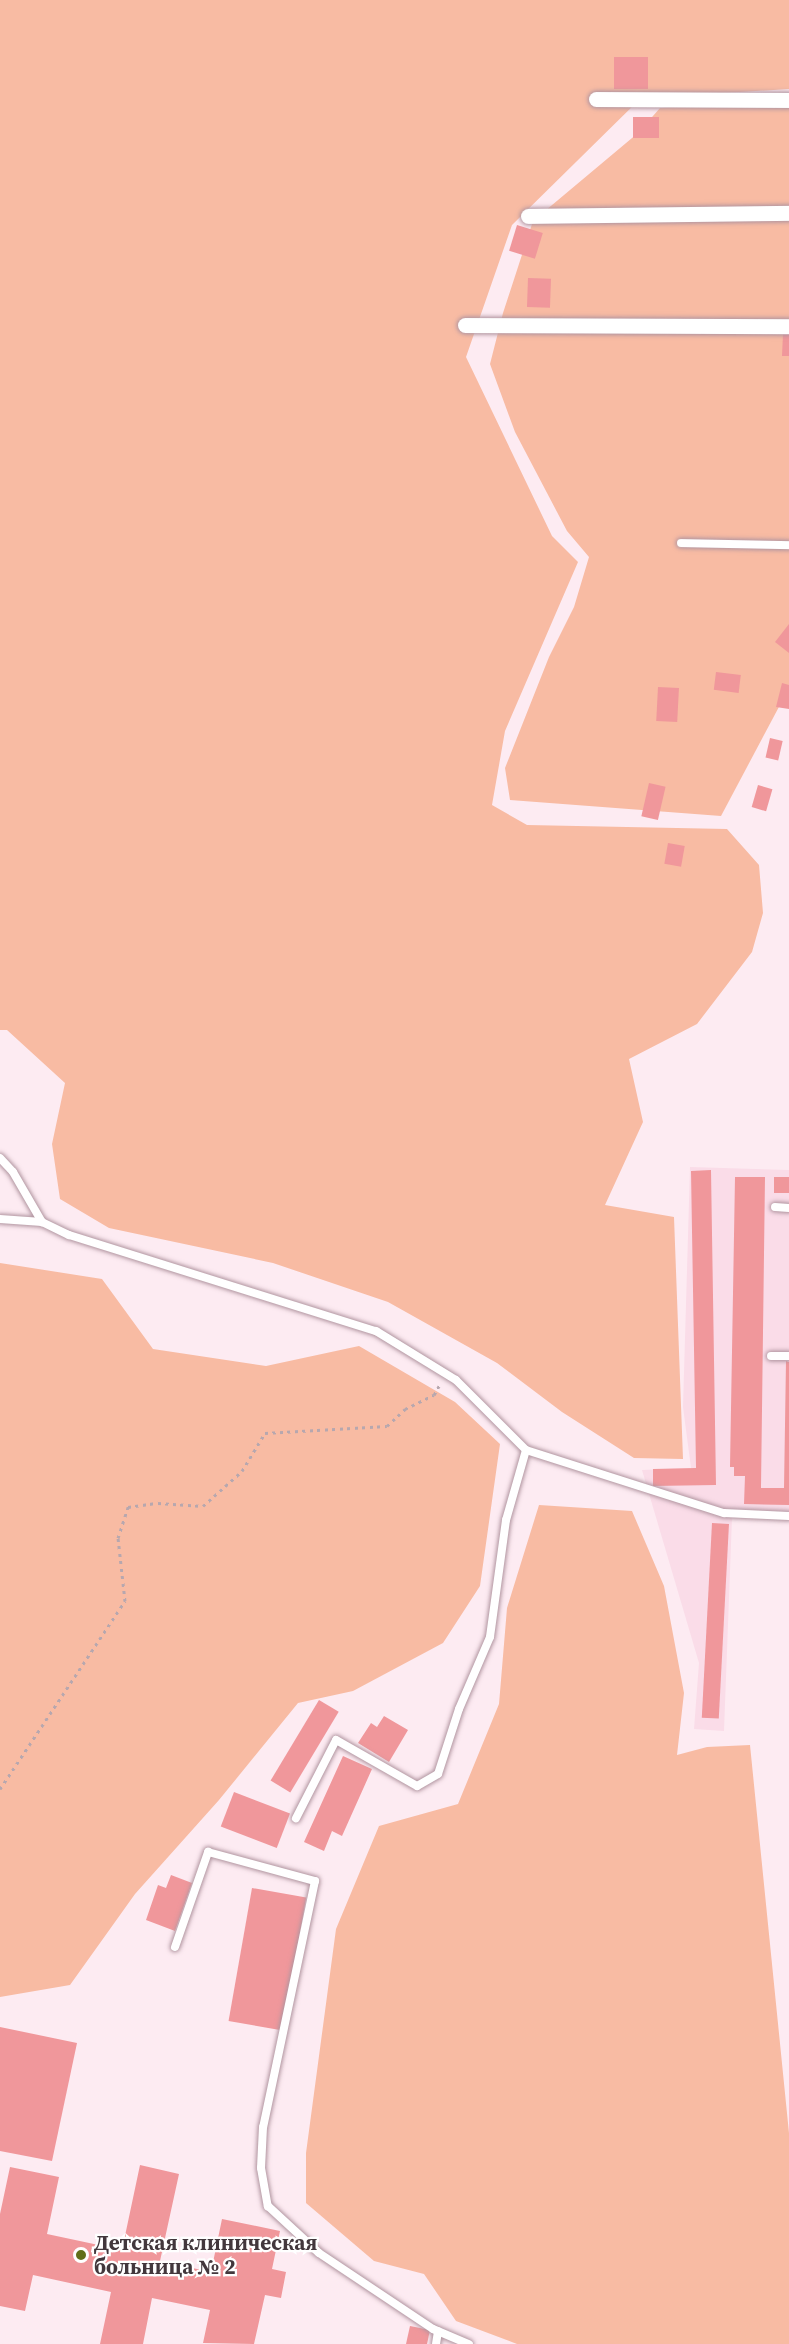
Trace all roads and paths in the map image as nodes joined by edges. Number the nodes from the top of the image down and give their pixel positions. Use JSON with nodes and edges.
{"nodes":[{"id":1,"x":596,"y":99,"type":"dead end"},
{"id":2,"x":789,"y":100,"type":"edge"},
{"id":3,"x":789,"y":213,"type":"edge"},
{"id":4,"x":528,"y":216,"type":"dead end"},
{"id":5,"x":465,"y":325,"type":"dead end"},
{"id":6,"x":789,"y":326,"type":"edge"},
{"id":7,"x":681,"y":543,"type":"dead end"},
{"id":8,"x":789,"y":545,"type":"edge"},
{"id":9,"x":0,"y":1158,"type":"edge"},
{"id":10,"x":775,"y":1207,"type":"dead end"},
{"id":11,"x":789,"y":1208,"type":"edge"},
{"id":12,"x":0,"y":1219,"type":"edge"},
{"id":13,"x":42,"y":1222,"type":"junction"},
{"id":14,"x":771,"y":1356,"type":"dead end"},
{"id":15,"x":789,"y":1356,"type":"edge"},
{"id":16,"x":446,"y":1374,"type":"junction"},
{"id":17,"x":526,"y":1450,"type":"junction"},
{"id":18,"x":789,"y":1516,"type":"edge"},
{"id":19,"x":0,"y":1788,"type":"edge"},
{"id":20,"x":296,"y":1818,"type":"dead end"},
{"id":21,"x":175,"y":1947,"type":"dead end"},
{"id":22,"x":438,"y":2331,"type":"junction"},
{"id":23,"x":436,"y":2344,"type":"edge"},
{"id":24,"x":469,"y":2344,"type":"edge"}],
"edges":[{"from":1,"to":2,"type":"street"},
{"from":3,"to":4,"type":"street"},
{"from":5,"to":6,"type":"street"},
{"from":7,"to":8,"type":"lane"},
{"from":9,"to":13,"type":"lane"},
{"from":10,"to":11,"type":"lane"},
{"from":12,"to":13,"type":"lane"},
{"from":13,"to":16,"type":"lane"},
{"from":14,"to":15,"type":"lane"},
{"from":16,"to":17,"type":"lane"},
{"from":16,"to":19,"type":"path"},
{"from":17,"to":18,"type":"lane"},
{"from":17,"to":20,"type":"lane"},
{"from":21,"to":22,"type":"lane"},
{"from":22,"to":23,"type":"lane"},
{"from":22,"to":24,"type":"lane"}]}
